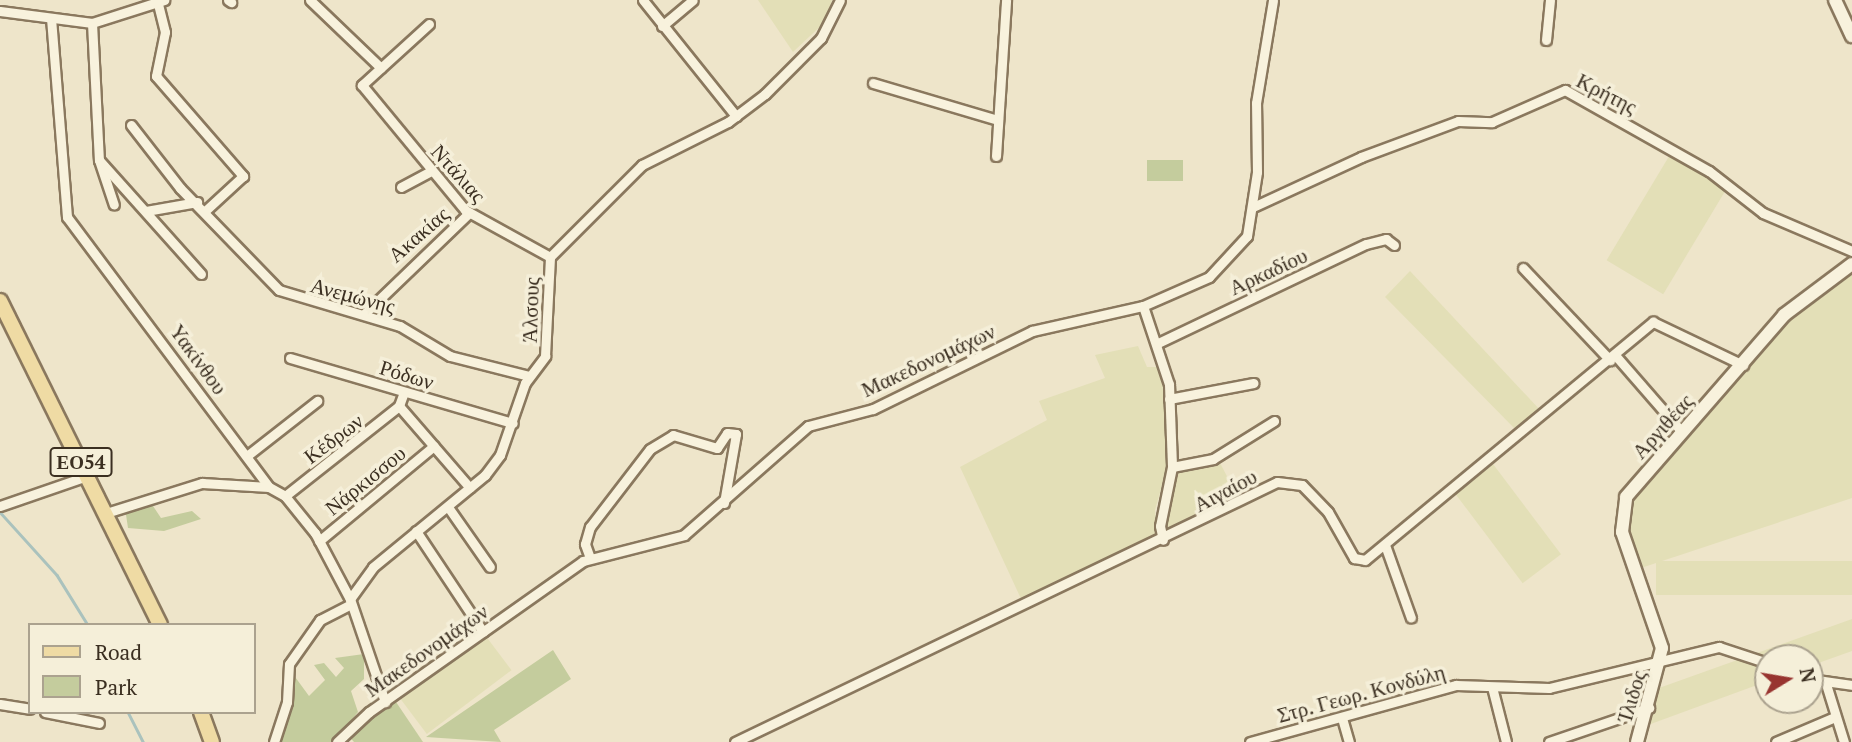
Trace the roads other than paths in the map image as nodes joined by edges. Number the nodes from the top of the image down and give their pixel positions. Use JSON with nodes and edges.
{"nodes":[{"id":1,"x":310,"y":0,"type":"edge"},
{"id":2,"x":643,"y":0,"type":"edge"},
{"id":3,"x":693,"y":0,"type":"edge"},
{"id":4,"x":840,"y":0,"type":"edge"},
{"id":5,"x":1006,"y":0,"type":"edge"},
{"id":6,"x":1273,"y":0,"type":"edge"},
{"id":7,"x":1550,"y":0,"type":"edge"},
{"id":8,"x":1835,"y":0,"type":"edge"},
{"id":9,"x":161,"y":2,"type":"edge"},
{"id":10,"x":0,"y":12,"type":"edge"},
{"id":11,"x":51,"y":18,"type":"junction"},
{"id":12,"x":92,"y":23,"type":"junction"},
{"id":13,"x":429,"y":24,"type":"dead end"},
{"id":14,"x":662,"y":26,"type":"junction"},
{"id":15,"x":1852,"y":36,"type":"edge"},
{"id":16,"x":1546,"y":40,"type":"dead end"},
{"id":17,"x":380,"y":68,"type":"junction"},
{"id":18,"x":873,"y":83,"type":"dead end"},
{"id":19,"x":736,"y":116,"type":"junction"},
{"id":20,"x":998,"y":120,"type":"junction"},
{"id":21,"x":131,"y":125,"type":"dead end"},
{"id":22,"x":996,"y":156,"type":"dead end"},
{"id":23,"x":99,"y":160,"type":"junction"},
{"id":24,"x":431,"y":171,"type":"junction"},
{"id":25,"x":401,"y":187,"type":"dead end"},
{"id":26,"x":197,"y":202,"type":"junction"},
{"id":27,"x":114,"y":205,"type":"dead end"},
{"id":28,"x":1253,"y":207,"type":"junction"},
{"id":29,"x":146,"y":211,"type":"junction"},
{"id":30,"x":205,"y":211,"type":"junction"},
{"id":31,"x":469,"y":213,"type":"junction"},
{"id":32,"x":1394,"y":244,"type":"dead end"},
{"id":33,"x":1852,"y":251,"type":"edge"},
{"id":34,"x":550,"y":257,"type":"junction"},
{"id":35,"x":1852,"y":264,"type":"edge"},
{"id":36,"x":1523,"y":268,"type":"dead end"},
{"id":37,"x":201,"y":274,"type":"dead end"},
{"id":38,"x":0,"y":301,"type":"edge"},
{"id":39,"x":1143,"y":306,"type":"junction"},
{"id":40,"x":364,"y":314,"type":"junction"},
{"id":41,"x":1158,"y":342,"type":"junction"},
{"id":42,"x":290,"y":358,"type":"dead end"},
{"id":43,"x":1612,"y":358,"type":"junction"},
{"id":44,"x":1743,"y":365,"type":"junction"},
{"id":45,"x":529,"y":376,"type":"junction"},
{"id":46,"x":1254,"y":383,"type":"dead end"},
{"id":47,"x":404,"y":392,"type":"junction"},
{"id":48,"x":1169,"y":399,"type":"junction"},
{"id":49,"x":317,"y":401,"type":"dead end"},
{"id":50,"x":399,"y":406,"type":"junction"},
{"id":51,"x":1274,"y":421,"type":"dead end"},
{"id":52,"x":513,"y":423,"type":"junction"},
{"id":53,"x":1682,"y":432,"type":"junction"},
{"id":54,"x":434,"y":446,"type":"junction"},
{"id":55,"x":247,"y":455,"type":"junction"},
{"id":56,"x":1172,"y":467,"type":"junction"},
{"id":57,"x":88,"y":476,"type":"junction"},
{"id":58,"x":269,"y":487,"type":"junction"},
{"id":59,"x":470,"y":488,"type":"junction"},
{"id":60,"x":285,"y":496,"type":"junction"},
{"id":61,"x":724,"y":503,"type":"junction"},
{"id":62,"x":1,"y":505,"type":"edge"},
{"id":63,"x":448,"y":507,"type":"junction"},
{"id":64,"x":106,"y":513,"type":"junction"},
{"id":65,"x":416,"y":531,"type":"junction"},
{"id":66,"x":1163,"y":540,"type":"junction"},
{"id":67,"x":319,"y":541,"type":"junction"},
{"id":68,"x":1385,"y":545,"type":"junction"},
{"id":69,"x":590,"y":558,"type":"junction"},
{"id":70,"x":490,"y":567,"type":"dead end"},
{"id":71,"x":351,"y":602,"type":"junction"},
{"id":72,"x":1411,"y":618,"type":"dead end"},
{"id":73,"x":159,"y":623,"type":"edge"},
{"id":74,"x":482,"y":632,"type":"junction"},
{"id":75,"x":1754,"y":658,"type":"edge"},
{"id":76,"x":1662,"y":661,"type":"junction"},
{"id":77,"x":1826,"y":684,"type":"joint"},
{"id":78,"x":1852,"y":684,"type":"edge"},
{"id":79,"x":1492,"y":687,"type":"junction"},
{"id":80,"x":385,"y":702,"type":"junction"},
{"id":81,"x":0,"y":704,"type":"edge"},
{"id":82,"x":1649,"y":708,"type":"junction"},
{"id":83,"x":28,"y":709,"type":"edge"},
{"id":84,"x":55,"y":714,"type":"edge"},
{"id":85,"x":202,"y":714,"type":"edge"},
{"id":86,"x":1835,"y":717,"type":"junction"},
{"id":87,"x":1342,"y":718,"type":"junction"},
{"id":88,"x":99,"y":723,"type":"dead end"},
{"id":89,"x":340,"y":741,"type":"edge"},
{"id":90,"x":212,"y":742,"type":"edge"},
{"id":91,"x":274,"y":742,"type":"edge"},
{"id":92,"x":735,"y":742,"type":"edge"},
{"id":93,"x":1250,"y":742,"type":"edge"},
{"id":94,"x":1349,"y":742,"type":"edge"},
{"id":95,"x":1506,"y":742,"type":"edge"},
{"id":96,"x":1549,"y":742,"type":"edge"},
{"id":97,"x":1637,"y":742,"type":"edge"},
{"id":98,"x":1776,"y":742,"type":"edge"},
{"id":99,"x":1843,"y":742,"type":"edge"}],
"edges":[{"from":1,"to":17,"type":"street"},
{"from":2,"to":14,"type":"street"},
{"from":3,"to":14,"type":"street"},
{"from":4,"to":19,"type":"street","name":"Άλσους"},
{"from":5,"to":20,"type":"street"},
{"from":6,"to":28,"type":"street","name":"Μακεδονομάχων"},
{"from":7,"to":16,"type":"street"},
{"from":8,"to":15,"type":"street"},
{"from":9,"to":12,"type":"street"},
{"from":9,"to":30,"type":"street"},
{"from":10,"to":11,"type":"street"},
{"from":11,"to":12,"type":"street"},
{"from":11,"to":55,"type":"street","name":"Υακίνθου"},
{"from":12,"to":23,"type":"street"},
{"from":13,"to":17,"type":"street"},
{"from":14,"to":19,"type":"street"},
{"from":17,"to":24,"type":"street","name":"Ντάλιας"},
{"from":18,"to":20,"type":"street"},
{"from":19,"to":34,"type":"street","name":"Άλσους"},
{"from":20,"to":22,"type":"street"},
{"from":21,"to":26,"type":"street","name":"Ανεμώνης"},
{"from":23,"to":27,"type":"street"},
{"from":23,"to":29,"type":"street"},
{"from":24,"to":25,"type":"street"},
{"from":24,"to":31,"type":"street","name":"Ντάλιας"},
{"from":26,"to":29,"type":"street"},
{"from":26,"to":30,"type":"street","name":"Ανεμώνης"},
{"from":28,"to":33,"type":"street","name":"Κρήτης"},
{"from":28,"to":39,"type":"street","name":"Μακεδονομάχων"},
{"from":29,"to":37,"type":"street"},
{"from":30,"to":40,"type":"street","name":"Ανεμώνης"},
{"from":31,"to":34,"type":"street","name":"Ντάλιας"},
{"from":31,"to":40,"type":"street","name":"Ακακίας"},
{"from":32,"to":41,"type":"street","name":"Αρκαδίου"},
{"from":34,"to":45,"type":"street","name":"Άλσους"},
{"from":35,"to":44,"type":"street","name":"Αργιθέας"},
{"from":36,"to":43,"type":"street"},
{"from":38,"to":57,"type":"main road","number":"ΕΟ54"},
{"from":39,"to":41,"type":"street"},
{"from":39,"to":61,"type":"street","name":"Μακεδονομάχων"},
{"from":40,"to":45,"type":"street","name":"Ανεμώνης"},
{"from":41,"to":48,"type":"street"},
{"from":42,"to":47,"type":"street","name":"Ρόδων"},
{"from":43,"to":44,"type":"street","name":"Αιγαίου"},
{"from":43,"to":53,"type":"street"},
{"from":43,"to":68,"type":"street","name":"Αιγαίου"},
{"from":44,"to":53,"type":"street","name":"Αργιθέας"},
{"from":45,"to":52,"type":"street","name":"Άλσους"},
{"from":46,"to":48,"type":"street"},
{"from":47,"to":50,"type":"street"},
{"from":47,"to":52,"type":"street","name":"Ρόδων"},
{"from":48,"to":56,"type":"street"},
{"from":49,"to":55,"type":"street"},
{"from":50,"to":54,"type":"street"},
{"from":50,"to":60,"type":"street","name":"Κέδρων"},
{"from":51,"to":56,"type":"street"},
{"from":52,"to":59,"type":"street","name":"Άλσους"},
{"from":53,"to":76,"type":"street","name":"Αργιθέας"},
{"from":54,"to":59,"type":"street"},
{"from":54,"to":67,"type":"street","name":"Νάρκισσου"},
{"from":55,"to":58,"type":"street","name":"Υακίνθου"},
{"from":56,"to":66,"type":"street"},
{"from":57,"to":62,"type":"street"},
{"from":57,"to":64,"type":"main road","number":"ΕΟ54"},
{"from":58,"to":60,"type":"street","name":"Υακίνθου"},
{"from":58,"to":64,"type":"street"},
{"from":59,"to":63,"type":"street","name":"Άλσους"},
{"from":60,"to":67,"type":"street","name":"Υακίνθου"},
{"from":61,"to":69,"type":"street","name":"Μακεδονομάχων"},
{"from":61,"to":69,"type":"street"},
{"from":63,"to":65,"type":"street","name":"Άλσους"},
{"from":63,"to":70,"type":"street"},
{"from":64,"to":73,"type":"main road","number":"ΕΟ54"},
{"from":65,"to":71,"type":"street","name":"Άλσους"},
{"from":65,"to":74,"type":"street"},
{"from":66,"to":68,"type":"street","name":"Αιγαίου"},
{"from":66,"to":92,"type":"street","name":"Αιγαίου"},
{"from":67,"to":71,"type":"street","name":"Υακίνθου"},
{"from":68,"to":72,"type":"street"},
{"from":69,"to":74,"type":"street","name":"Μακεδονομάχων"},
{"from":71,"to":80,"type":"street","name":"Υακίνθου"},
{"from":71,"to":91,"type":"street"},
{"from":74,"to":80,"type":"street","name":"Μακεδονομάχων"},
{"from":75,"to":76,"type":"street","name":"Στρ. Γεωρ. Κονδύλη"},
{"from":76,"to":79,"type":"street","name":"Στρ. Γεωρ. Κονδύλη"},
{"from":76,"to":82,"type":"street","name":"Ίλιδος"},
{"from":77,"to":78,"type":"street"},
{"from":77,"to":86,"type":"street"},
{"from":79,"to":87,"type":"street","name":"Στρ. Γεωρ. Κονδύλη"},
{"from":79,"to":95,"type":"street"},
{"from":80,"to":89,"type":"street","name":"Μακεδονομάχων"},
{"from":81,"to":83,"type":"street"},
{"from":82,"to":96,"type":"street"},
{"from":82,"to":97,"type":"street","name":"Ίλιδος"},
{"from":84,"to":88,"type":"street"},
{"from":85,"to":90,"type":"main road"},
{"from":86,"to":98,"type":"street"},
{"from":86,"to":99,"type":"street"},
{"from":87,"to":93,"type":"street","name":"Στρ. Γεωρ. Κονδύλη"},
{"from":87,"to":94,"type":"street"}]}
